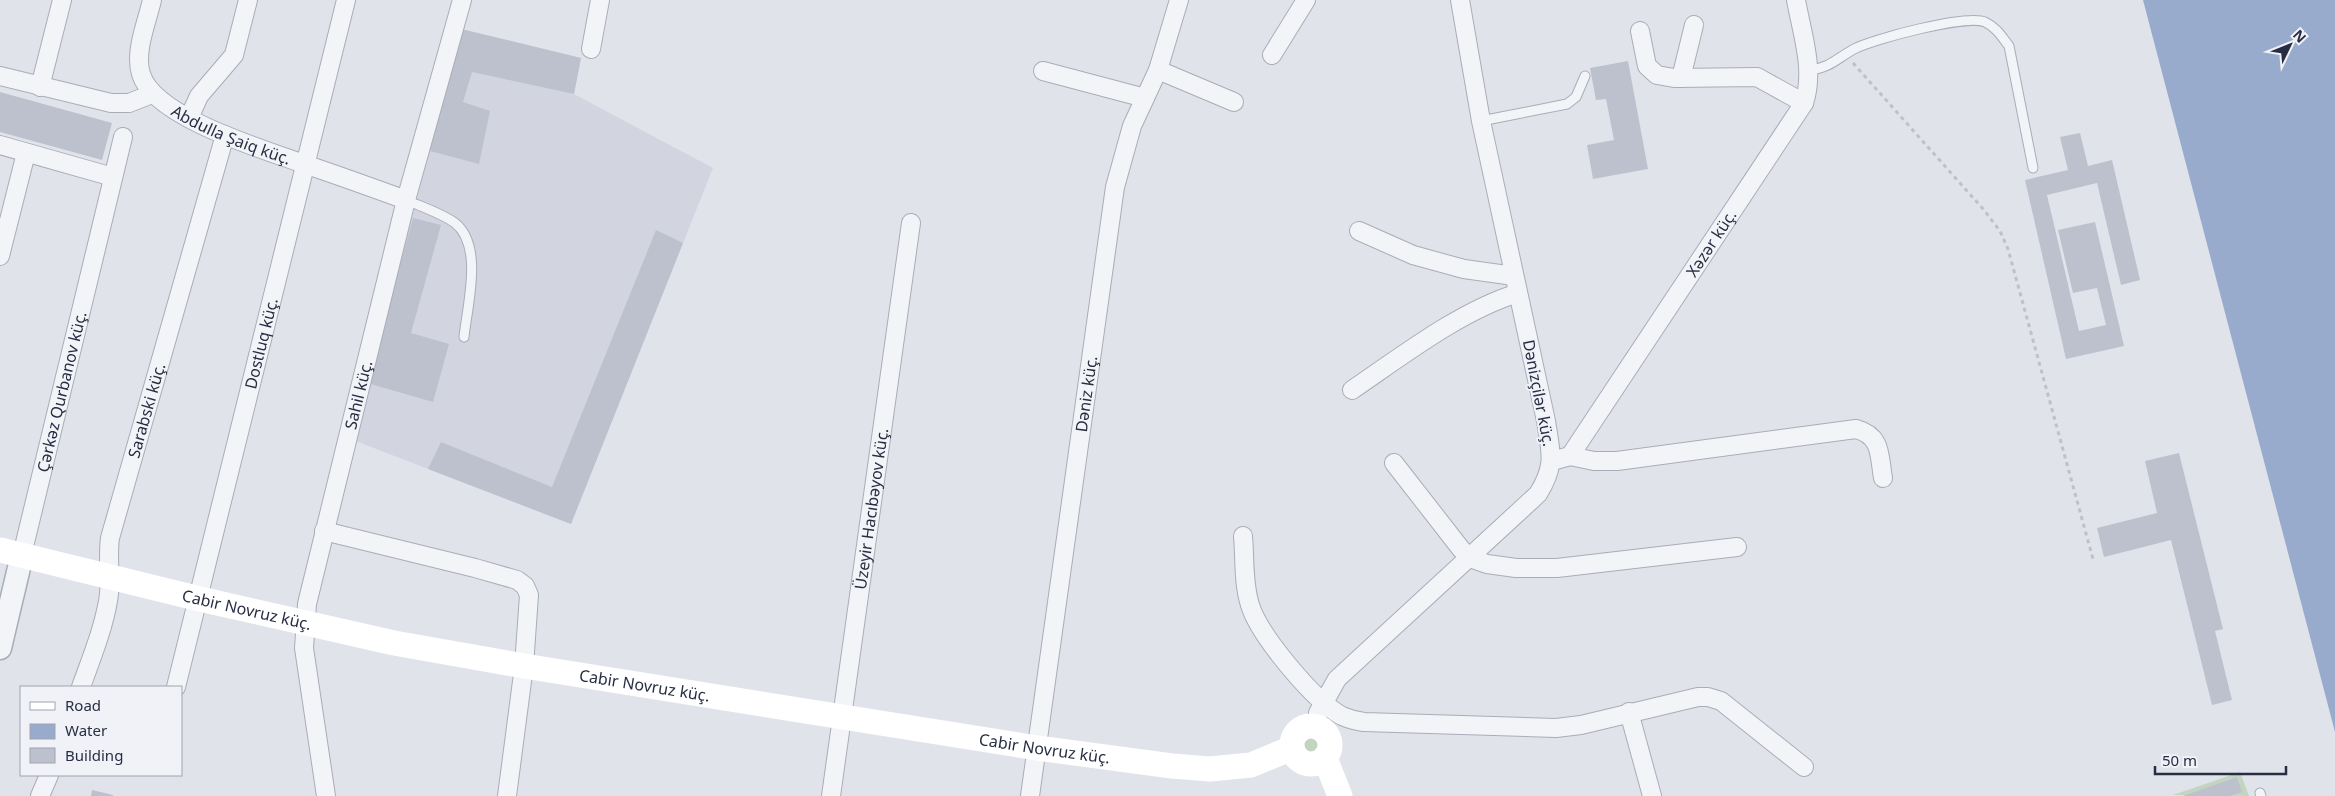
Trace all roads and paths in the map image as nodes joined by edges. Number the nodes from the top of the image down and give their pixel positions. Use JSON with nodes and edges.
{"nodes":[{"id":1,"x":62,"y":0,"type":"edge"},
{"id":2,"x":152,"y":0,"type":"edge"},
{"id":3,"x":248,"y":0,"type":"edge"},
{"id":4,"x":346,"y":0,"type":"edge"},
{"id":5,"x":462,"y":0,"type":"edge"},
{"id":6,"x":600,"y":0,"type":"edge"},
{"id":7,"x":1179,"y":0,"type":"edge"},
{"id":8,"x":1306,"y":0,"type":"edge"},
{"id":9,"x":1460,"y":0,"type":"edge"},
{"id":10,"x":1796,"y":0,"type":"edge"},
{"id":11,"x":1694,"y":25,"type":"dead end"},
{"id":12,"x":1640,"y":31,"type":"dead end"},
{"id":13,"x":591,"y":49,"type":"dead end"},
{"id":14,"x":1272,"y":55,"type":"dead end"},
{"id":15,"x":1846,"y":55,"type":"junction"},
{"id":16,"x":1158,"y":70,"type":"junction"},
{"id":17,"x":1809,"y":70,"type":"junction"},
{"id":18,"x":1043,"y":71,"type":"dead end"},
{"id":19,"x":0,"y":76,"type":"edge"},
{"id":20,"x":1585,"y":76,"type":"dead end"},
{"id":21,"x":1681,"y":78,"type":"junction"},
{"id":22,"x":40,"y":87,"type":"junction"},
{"id":23,"x":152,"y":94,"type":"junction"},
{"id":24,"x":1145,"y":98,"type":"junction"},
{"id":25,"x":1234,"y":102,"type":"dead end"},
{"id":26,"x":1804,"y":103,"type":"junction"},
{"id":27,"x":189,"y":118,"type":"junction"},
{"id":28,"x":1481,"y":121,"type":"junction"},
{"id":29,"x":225,"y":135,"type":"junction"},
{"id":30,"x":123,"y":137,"type":"dead end"},
{"id":31,"x":0,"y":145,"type":"edge"},
{"id":32,"x":26,"y":153,"type":"junction"},
{"id":33,"x":305,"y":164,"type":"junction"},
{"id":34,"x":2033,"y":168,"type":"dead end"},
{"id":35,"x":113,"y":177,"type":"junction"},
{"id":36,"x":406,"y":200,"type":"junction"},
{"id":37,"x":911,"y":223,"type":"dead end"},
{"id":38,"x":1359,"y":231,"type":"dead end"},
{"id":39,"x":0,"y":256,"type":"edge"},
{"id":40,"x":1514,"y":276,"type":"junction"},
{"id":41,"x":1518,"y":293,"type":"junction"},
{"id":42,"x":464,"y":337,"type":"dead end"},
{"id":43,"x":1352,"y":390,"type":"dead end"},
{"id":44,"x":1570,"y":456,"type":"junction"},
{"id":45,"x":1552,"y":461,"type":"junction"},
{"id":46,"x":1394,"y":463,"type":"dead end"},
{"id":47,"x":1883,"y":478,"type":"dead end"},
{"id":48,"x":324,"y":531,"type":"junction"},
{"id":49,"x":1244,"y":536,"type":"dead end"},
{"id":50,"x":1737,"y":547,"type":"dead end"},
{"id":51,"x":11,"y":552,"type":"edge"},
{"id":52,"x":1470,"y":558,"type":"junction"},
{"id":53,"x":2093,"y":559,"type":"dead end"},
{"id":54,"x":108,"y":576,"type":"junction"},
{"id":55,"x":200,"y":599,"type":"junction"},
{"id":56,"x":304,"y":623,"type":"junction"},
{"id":57,"x":0,"y":648,"type":"edge"},
{"id":58,"x":524,"y":666,"type":"junction"},
{"id":59,"x":81,"y":686,"type":"edge"},
{"id":60,"x":176,"y":686,"type":"edge"},
{"id":61,"x":1324,"y":702,"type":"junction"},
{"id":62,"x":1629,"y":712,"type":"junction"},
{"id":63,"x":842,"y":716,"type":"junction"},
{"id":64,"x":1316,"y":727,"type":"junction"},
{"id":65,"x":1037,"y":748,"type":"junction"},
{"id":66,"x":1292,"y":748,"type":"junction"},
{"id":67,"x":1325,"y":758,"type":"junction"},
{"id":68,"x":1804,"y":767,"type":"dead end"},
{"id":69,"x":50,"y":776,"type":"edge"},
{"id":70,"x":40,"y":796,"type":"edge"},
{"id":71,"x":326,"y":796,"type":"edge"},
{"id":72,"x":507,"y":796,"type":"edge"},
{"id":73,"x":831,"y":796,"type":"edge"},
{"id":74,"x":1030,"y":796,"type":"edge"},
{"id":75,"x":1340,"y":796,"type":"edge"},
{"id":76,"x":1652,"y":796,"type":"edge"}],
"edges":[{"from":1,"to":22,"type":"street"},
{"from":2,"to":23,"type":"street","name":"Abdulla Şaiq küç."},
{"from":3,"to":27,"type":"street"},
{"from":4,"to":33,"type":"street","name":"Dostluq küç."},
{"from":5,"to":36,"type":"street","name":"Sahil küç."},
{"from":6,"to":13,"type":"street"},
{"from":7,"to":16,"type":"street","name":"Dәniz küç."},
{"from":8,"to":14,"type":"street"},
{"from":9,"to":28,"type":"street","name":"Dәnizçilәr küç."},
{"from":10,"to":17,"type":"street","name":"Xəzər küç."},
{"from":11,"to":21,"type":"street"},
{"from":12,"to":21,"type":"street"},
{"from":15,"to":17,"type":"lane"},
{"from":15,"to":34,"type":"lane"},
{"from":15,"to":53,"type":"path"},
{"from":16,"to":24,"type":"street","name":"Dәniz küç."},
{"from":16,"to":25,"type":"street"},
{"from":17,"to":26,"type":"street","name":"Xəzər küç."},
{"from":18,"to":24,"type":"street"},
{"from":19,"to":22,"type":"street"},
{"from":20,"to":28,"type":"lane"},
{"from":21,"to":26,"type":"street"},
{"from":22,"to":23,"type":"street"},
{"from":23,"to":27,"type":"street","name":"Abdulla Şaiq küç."},
{"from":24,"to":65,"type":"street","name":"Dәniz küç."},
{"from":26,"to":44,"type":"street","name":"Xəzər küç."},
{"from":27,"to":29,"type":"street","name":"Abdulla Şaiq küç."},
{"from":28,"to":40,"type":"street","name":"Dәnizçilәr küç."},
{"from":29,"to":33,"type":"street","name":"Abdulla Şaiq küç."},
{"from":29,"to":54,"type":"street","name":"Sarabski küç."},
{"from":30,"to":35,"type":"street","name":"Çərkəz Qurbanov küç."},
{"from":31,"to":32,"type":"street"},
{"from":32,"to":35,"type":"street"},
{"from":32,"to":39,"type":"street"},
{"from":33,"to":36,"type":"street","name":"Abdulla Şaiq küç."},
{"from":33,"to":55,"type":"street","name":"Dostluq küç."},
{"from":35,"to":51,"type":"street","name":"Çərkəz Qurbanov küç."},
{"from":36,"to":42,"type":"lane"},
{"from":36,"to":48,"type":"street","name":"Sahil küç."},
{"from":37,"to":63,"type":"street","name":"Üzeyir Hacıbəyov küç."},
{"from":38,"to":40,"type":"street"},
{"from":40,"to":41,"type":"street","name":"Dәnizçilәr küç."},
{"from":41,"to":43,"type":"street"},
{"from":41,"to":45,"type":"street","name":"Dәnizçilәr küç."},
{"from":44,"to":45,"type":"street"},
{"from":44,"to":47,"type":"street"},
{"from":45,"to":52,"type":"street","name":"Dәnizçilәr küç."},
{"from":46,"to":52,"type":"street"},
{"from":48,"to":56,"type":"street","name":"Sahil küç."},
{"from":48,"to":58,"type":"street"},
{"from":49,"to":61,"type":"street"},
{"from":50,"to":52,"type":"street"},
{"from":51,"to":54,"type":"main road","name":"Cabir Novruz küç."},
{"from":51,"to":57,"type":"street","name":"Çərkəz Qurbanov küç."},
{"from":52,"to":61,"type":"street","name":"Dәnizçilәr küç."},
{"from":54,"to":55,"type":"main road","name":"Cabir Novruz küç."},
{"from":54,"to":59,"type":"street","name":"Sarabski küç."},
{"from":55,"to":56,"type":"main road","name":"Cabir Novruz küç."},
{"from":55,"to":60,"type":"street","name":"Dostluq küç."},
{"from":56,"to":58,"type":"main road","name":"Cabir Novruz küç."},
{"from":56,"to":71,"type":"street","name":"Sahil küç."},
{"from":58,"to":63,"type":"main road","name":"Cabir Novruz küç."},
{"from":58,"to":72,"type":"street"},
{"from":61,"to":62,"type":"street"},
{"from":61,"to":64,"type":"street","name":"Dәnizçilәr küç."},
{"from":62,"to":68,"type":"street"},
{"from":62,"to":76,"type":"street"},
{"from":63,"to":65,"type":"main road","name":"Cabir Novruz küç."},
{"from":63,"to":73,"type":"street","name":"Üzeyir Hacıbəyov küç."},
{"from":64,"to":66,"type":"main road"},
{"from":64,"to":67,"type":"main road"},
{"from":65,"to":66,"type":"main road","name":"Cabir Novruz küç."},
{"from":65,"to":74,"type":"street","name":"Dәniz küç."},
{"from":66,"to":67,"type":"main road"},
{"from":67,"to":75,"type":"main road"},
{"from":69,"to":70,"type":"street"}]}
